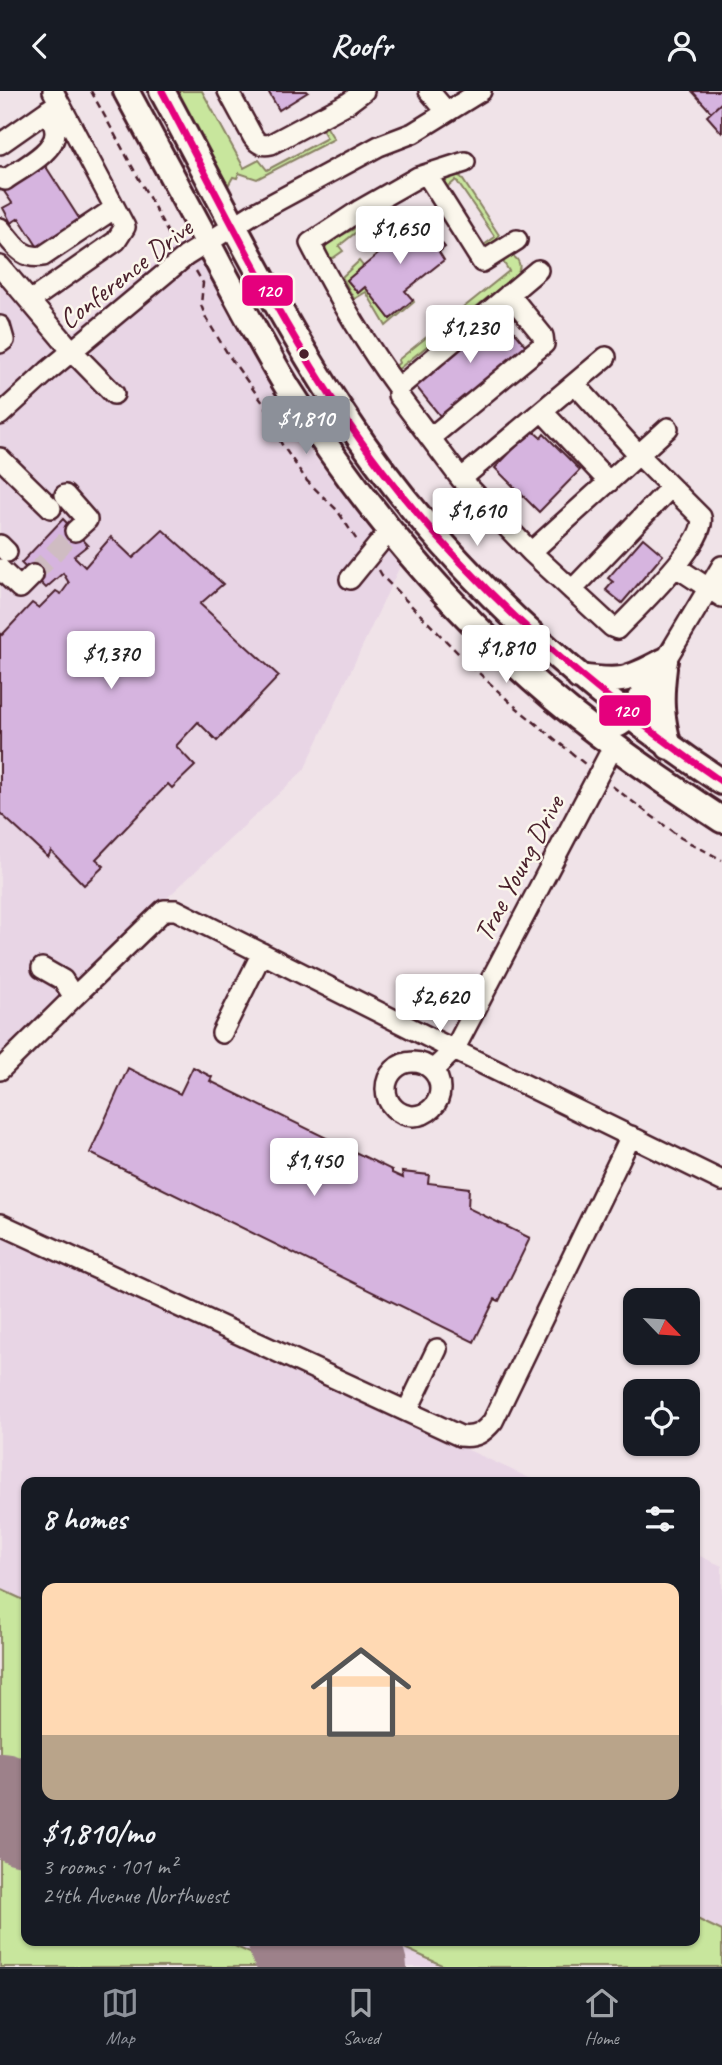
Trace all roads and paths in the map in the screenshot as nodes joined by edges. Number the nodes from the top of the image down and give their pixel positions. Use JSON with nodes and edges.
{"nodes":[{"id":1,"x":127,"y":91,"type":"edge"},
{"id":2,"x":162,"y":91,"type":"edge"},
{"id":3,"x":228,"y":91,"type":"edge"},
{"id":4,"x":364,"y":91,"type":"edge"},
{"id":5,"x":429,"y":91,"type":"edge"},
{"id":6,"x":481,"y":91,"type":"edge"},
{"id":7,"x":53,"y":101,"type":"edge"},
{"id":8,"x":447,"y":112,"type":"junction"},
{"id":9,"x":0,"y":144,"type":"edge"},
{"id":10,"x":466,"y":162,"type":"dead end"},
{"id":11,"x":427,"y":174,"type":"junction"},
{"id":12,"x":0,"y":178,"type":"edge"},
{"id":13,"x":115,"y":208,"type":"junction"},
{"id":14,"x":235,"y":225,"type":"junction"},
{"id":15,"x":0,"y":228,"type":"edge"},
{"id":16,"x":517,"y":240,"type":"dead end"},
{"id":17,"x":208,"y":242,"type":"junction"},
{"id":18,"x":0,"y":266,"type":"edge"},
{"id":19,"x":538,"y":270,"type":"dead end"},
{"id":20,"x":509,"y":294,"type":"junction"},
{"id":21,"x":30,"y":301,"type":"junction"},
{"id":22,"x":0,"y":326,"type":"edge"},
{"id":23,"x":0,"y":343,"type":"edge"},
{"id":24,"x":72,"y":351,"type":"junction"},
{"id":25,"x":606,"y":357,"type":"dead end"},
{"id":26,"x":575,"y":384,"type":"junction"},
{"id":27,"x":398,"y":388,"type":"junction"},
{"id":28,"x":114,"y":394,"type":"dead end"},
{"id":29,"x":542,"y":411,"type":"junction"},
{"id":30,"x":0,"y":415,"type":"edge"},
{"id":31,"x":668,"y":428,"type":"dead end"},
{"id":32,"x":430,"y":438,"type":"junction"},
{"id":33,"x":639,"y":454,"type":"junction"},
{"id":34,"x":0,"y":458,"type":"edge"},
{"id":35,"x":461,"y":479,"type":"junction"},
{"id":36,"x":609,"y":482,"type":"junction"},
{"id":37,"x":671,"y":487,"type":"junction"},
{"id":38,"x":390,"y":530,"type":"junction"},
{"id":39,"x":75,"y":531,"type":"dead end"},
{"id":40,"x":531,"y":552,"type":"junction"},
{"id":41,"x":2,"y":555,"type":"edge"},
{"id":42,"x":722,"y":566,"type":"edge"},
{"id":43,"x":676,"y":567,"type":"junction"},
{"id":44,"x":33,"y":575,"type":"dead end"},
{"id":45,"x":350,"y":579,"type":"dead end"},
{"id":46,"x":440,"y":587,"type":"junction"},
{"id":47,"x":572,"y":590,"type":"junction"},
{"id":48,"x":715,"y":593,"type":"edge"},
{"id":49,"x":665,"y":661,"type":"junction"},
{"id":50,"x":578,"y":677,"type":"junction"},
{"id":51,"x":629,"y":717,"type":"junction"},
{"id":52,"x":614,"y":745,"type":"junction"},
{"id":53,"x":669,"y":747,"type":"junction"},
{"id":54,"x":722,"y":782,"type":"edge"},
{"id":55,"x":722,"y":801,"type":"edge"},
{"id":56,"x":722,"y":820,"type":"edge"},
{"id":57,"x":262,"y":953,"type":"junction"},
{"id":58,"x":42,"y":968,"type":"dead end"},
{"id":59,"x":74,"y":997,"type":"junction"},
{"id":60,"x":222,"y":1033,"type":"dead end"},
{"id":61,"x":454,"y":1050,"type":"junction"},
{"id":62,"x":0,"y":1070,"type":"edge"},
{"id":63,"x":433,"y":1070,"type":"dead end"},
{"id":64,"x":631,"y":1136,"type":"junction"},
{"id":65,"x":722,"y":1181,"type":"edge"},
{"id":66,"x":0,"y":1224,"type":"edge"},
{"id":67,"x":437,"y":1349,"type":"dead end"},
{"id":68,"x":407,"y":1411,"type":"junction"}],
"edges":[{"from":1,"to":17,"type":"main road"},
{"from":2,"to":14,"type":"main road"},
{"from":3,"to":4,"type":"street"},
{"from":5,"to":8,"type":"street"},
{"from":6,"to":8,"type":"street","name":"Conference Drive"},
{"from":7,"to":9,"type":"street"},
{"from":7,"to":12,"type":"street"},
{"from":7,"to":13,"type":"street"},
{"from":8,"to":14,"type":"street","name":"Conference Drive"},
{"from":10,"to":11,"type":"street"},
{"from":11,"to":16,"type":"street"},
{"from":11,"to":27,"type":"street"},
{"from":13,"to":15,"type":"street"},
{"from":13,"to":21,"type":"street"},
{"from":14,"to":17,"type":"street","name":"Conference Drive"},
{"from":14,"to":50,"type":"main road"},
{"from":17,"to":24,"type":"street","name":"Conference Drive"},
{"from":17,"to":38,"type":"main road"},
{"from":18,"to":21,"type":"street"},
{"from":19,"to":20,"type":"street"},
{"from":20,"to":27,"type":"street"},
{"from":20,"to":32,"type":"street"},
{"from":21,"to":24,"type":"street"},
{"from":22,"to":23,"type":"street"},
{"from":24,"to":28,"type":"street"},
{"from":24,"to":30,"type":"street","name":"Conference Drive"},
{"from":25,"to":26,"type":"street"},
{"from":26,"to":29,"type":"street"},
{"from":26,"to":33,"type":"street"},
{"from":27,"to":32,"type":"street"},
{"from":29,"to":35,"type":"street"},
{"from":29,"to":36,"type":"street"},
{"from":31,"to":33,"type":"street"},
{"from":32,"to":35,"type":"street"},
{"from":33,"to":36,"type":"street"},
{"from":33,"to":37,"type":"street"},
{"from":34,"to":39,"type":"street"},
{"from":35,"to":40,"type":"street"},
{"from":36,"to":40,"type":"street"},
{"from":37,"to":43,"type":"street"},
{"from":37,"to":47,"type":"street"},
{"from":38,"to":45,"type":"street"},
{"from":38,"to":46,"type":"main road"},
{"from":40,"to":47,"type":"street"},
{"from":41,"to":44,"type":"street"},
{"from":42,"to":48,"type":"street"},
{"from":43,"to":47,"type":"street"},
{"from":43,"to":48,"type":"street"},
{"from":46,"to":51,"type":"main road"},
{"from":46,"to":52,"type":"main road"},
{"from":48,"to":49,"type":"street"},
{"from":49,"to":50,"type":"main road"},
{"from":49,"to":51,"type":"main road"},
{"from":49,"to":53,"type":"main road"},
{"from":50,"to":51,"type":"main road"},
{"from":51,"to":53,"type":"main road"},
{"from":52,"to":55,"type":"main road"},
{"from":52,"to":56,"type":"main road"},
{"from":52,"to":61,"type":"street","name":"Trae Young Drive"},
{"from":53,"to":54,"type":"main road"},
{"from":57,"to":59,"type":"street"},
{"from":57,"to":60,"type":"street"},
{"from":57,"to":61,"type":"street"},
{"from":58,"to":59,"type":"street"},
{"from":59,"to":62,"type":"street"},
{"from":61,"to":63,"type":"street","name":"Trae Young Drive"},
{"from":61,"to":64,"type":"street"},
{"from":64,"to":65,"type":"street"},
{"from":64,"to":68,"type":"street"},
{"from":66,"to":68,"type":"street"},
{"from":67,"to":68,"type":"street"}]}
